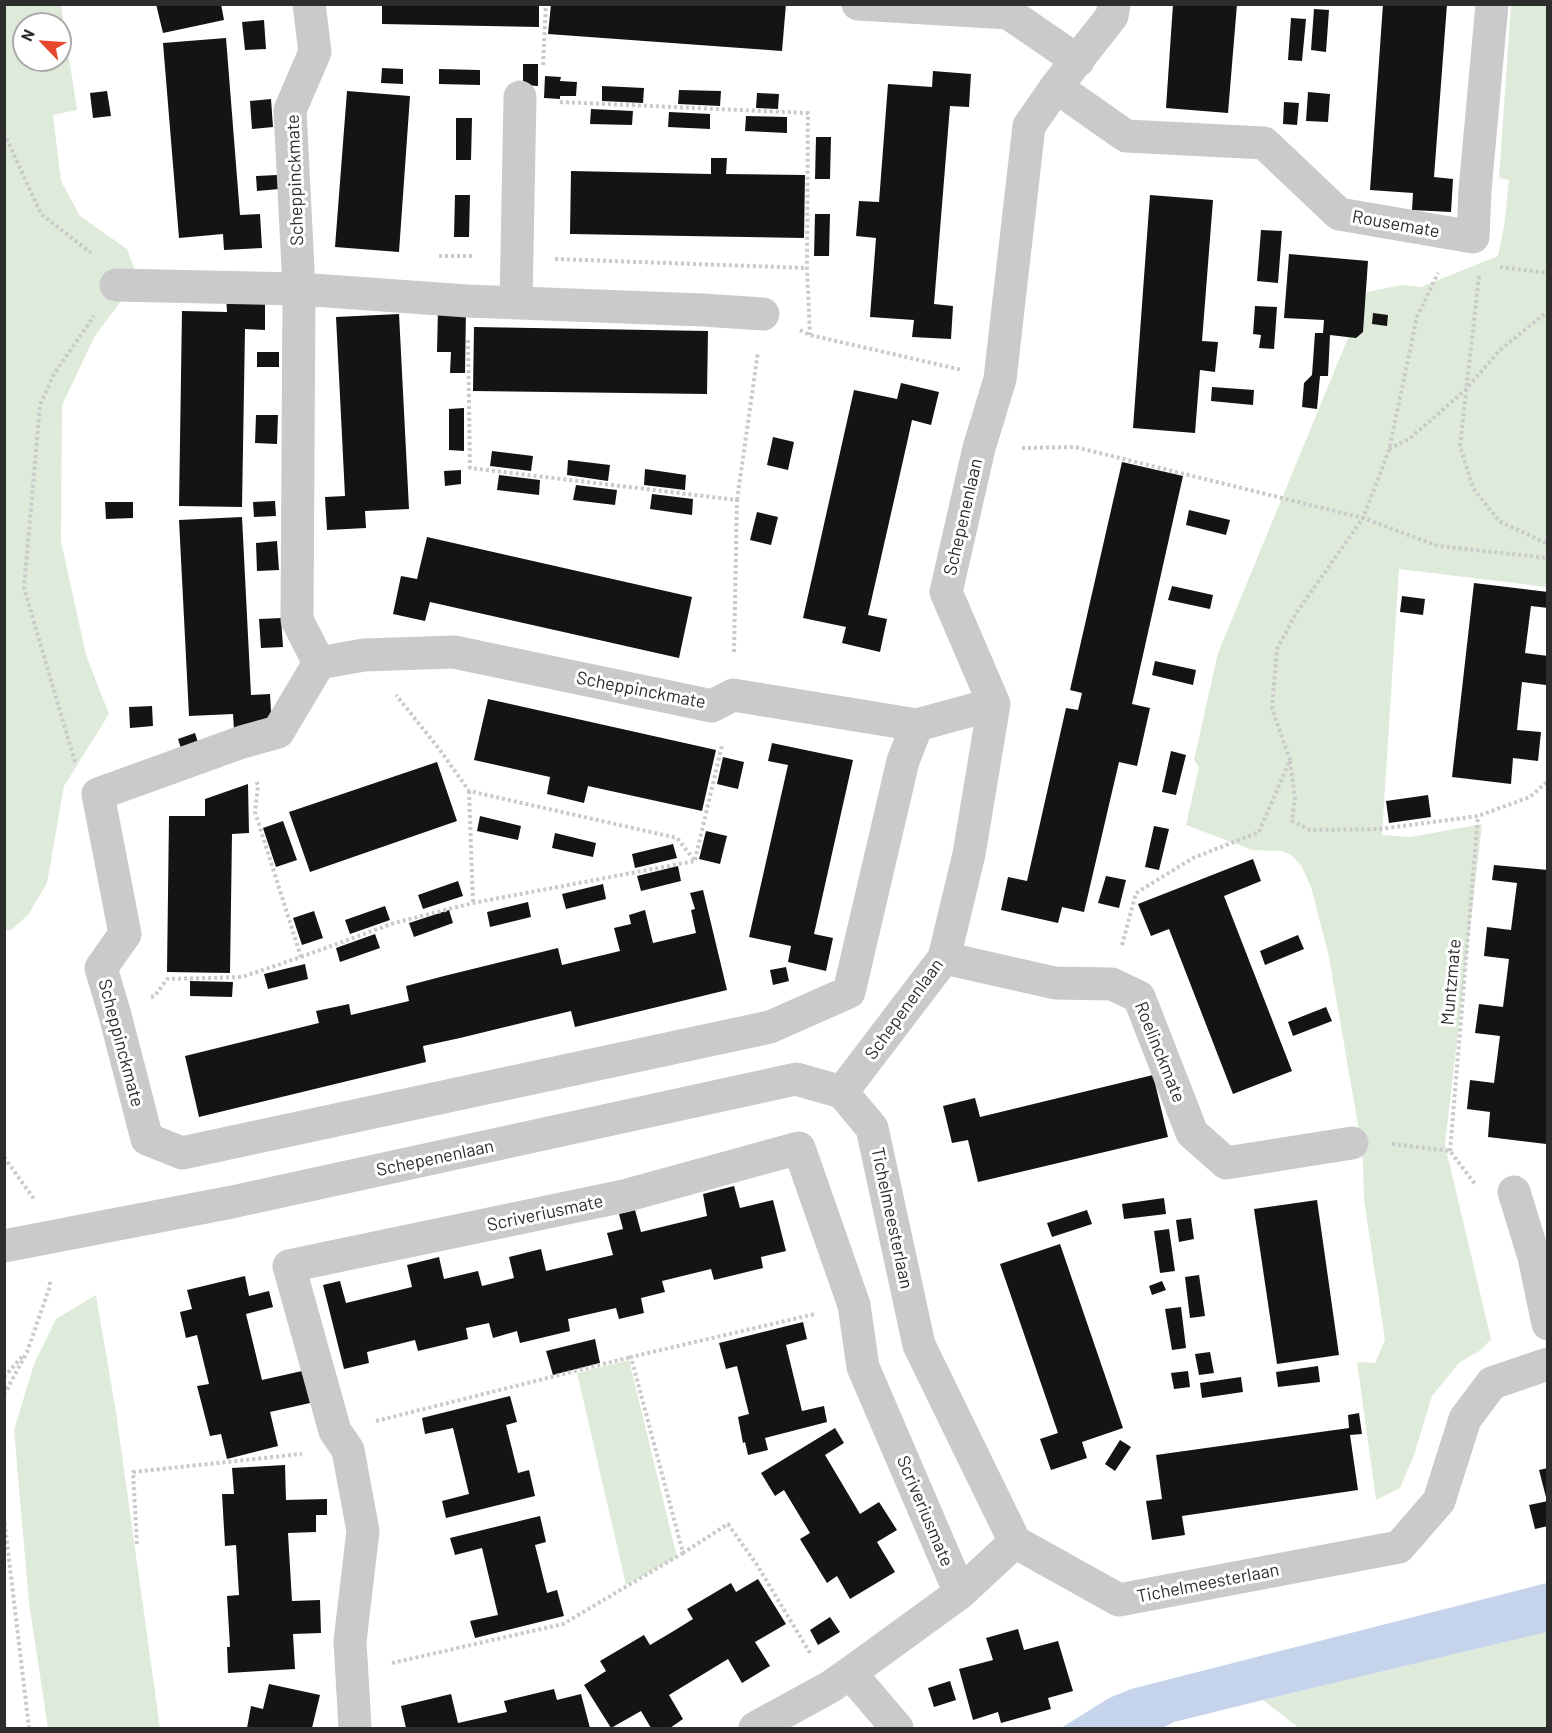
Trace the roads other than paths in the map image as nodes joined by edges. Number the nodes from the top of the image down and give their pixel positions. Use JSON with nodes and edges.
{"nodes":[{"id":1,"x":309,"y":4,"type":"edge"},
{"id":2,"x":858,"y":4,"type":"edge"},
{"id":3,"x":1114,"y":4,"type":"edge"},
{"id":4,"x":1492,"y":4,"type":"edge"},
{"id":5,"x":1078,"y":61,"type":"junction"},
{"id":6,"x":1056,"y":87,"type":"junction"},
{"id":7,"x":520,"y":97,"type":"dead end"},
{"id":8,"x":116,"y":285,"type":"road end"},
{"id":9,"x":299,"y":289,"type":"junction"},
{"id":10,"x":516,"y":303,"type":"junction"},
{"id":11,"x":763,"y":314,"type":"road end"},
{"id":12,"x":319,"y":663,"type":"junction"},
{"id":13,"x":994,"y":704,"type":"junction"},
{"id":14,"x":917,"y":725,"type":"junction"},
{"id":15,"x":944,"y":958,"type":"junction"},
{"id":16,"x":842,"y":1092,"type":"junction"},
{"id":17,"x":1352,"y":1143,"type":"road end"},
{"id":18,"x":1514,"y":1192,"type":"road end"},
{"id":19,"x":4,"y":1246,"type":"edge"},
{"id":20,"x":1548,"y":1324,"type":"edge"},
{"id":21,"x":1548,"y":1364,"type":"edge"},
{"id":22,"x":1015,"y":1542,"type":"junction"},
{"id":23,"x":960,"y":1593,"type":"junction"},
{"id":24,"x":840,"y":1680,"type":"junction"},
{"id":25,"x":355,"y":1728,"type":"edge"},
{"id":26,"x":754,"y":1728,"type":"edge"},
{"id":27,"x":897,"y":1728,"type":"edge"}],
"edges":[{"from":1,"to":9,"type":"street","name":"Scheppinckmate"},
{"from":2,"to":5,"type":"street"},
{"from":3,"to":5,"type":"street","name":"Schepenenlaan"},
{"from":4,"to":6,"type":"street","name":"Rousemate"},
{"from":5,"to":6,"type":"street","name":"Schepenenlaan"},
{"from":6,"to":13,"type":"street","name":"Schepenenlaan"},
{"from":7,"to":10,"type":"street"},
{"from":8,"to":9,"type":"street"},
{"from":9,"to":10,"type":"street"},
{"from":9,"to":12,"type":"street","name":"Scheppinckmate"},
{"from":10,"to":11,"type":"street"},
{"from":12,"to":14,"type":"street","name":"Scheppinckmate"},
{"from":12,"to":14,"type":"street","name":"Scheppinckmate"},
{"from":13,"to":14,"type":"street","name":"Scheppinckmate"},
{"from":13,"to":15,"type":"street","name":"Schepenenlaan"},
{"from":15,"to":16,"type":"street","name":"Schepenenlaan"},
{"from":15,"to":17,"type":"street","name":"Roelinckmate"},
{"from":16,"to":19,"type":"street","name":"Schepenenlaan"},
{"from":16,"to":22,"type":"street","name":"Tichelmeesterlaan"},
{"from":18,"to":20,"type":"street"},
{"from":21,"to":22,"type":"street","name":"Tichelmeesterlaan"},
{"from":22,"to":23,"type":"street","name":"Scriveriusmate"},
{"from":23,"to":24,"type":"street","name":"Scriveriusmate"},
{"from":23,"to":25,"type":"street","name":"Scriveriusmate"},
{"from":24,"to":26,"type":"street","name":"Scriveriusmate"},
{"from":24,"to":27,"type":"street"}]}
